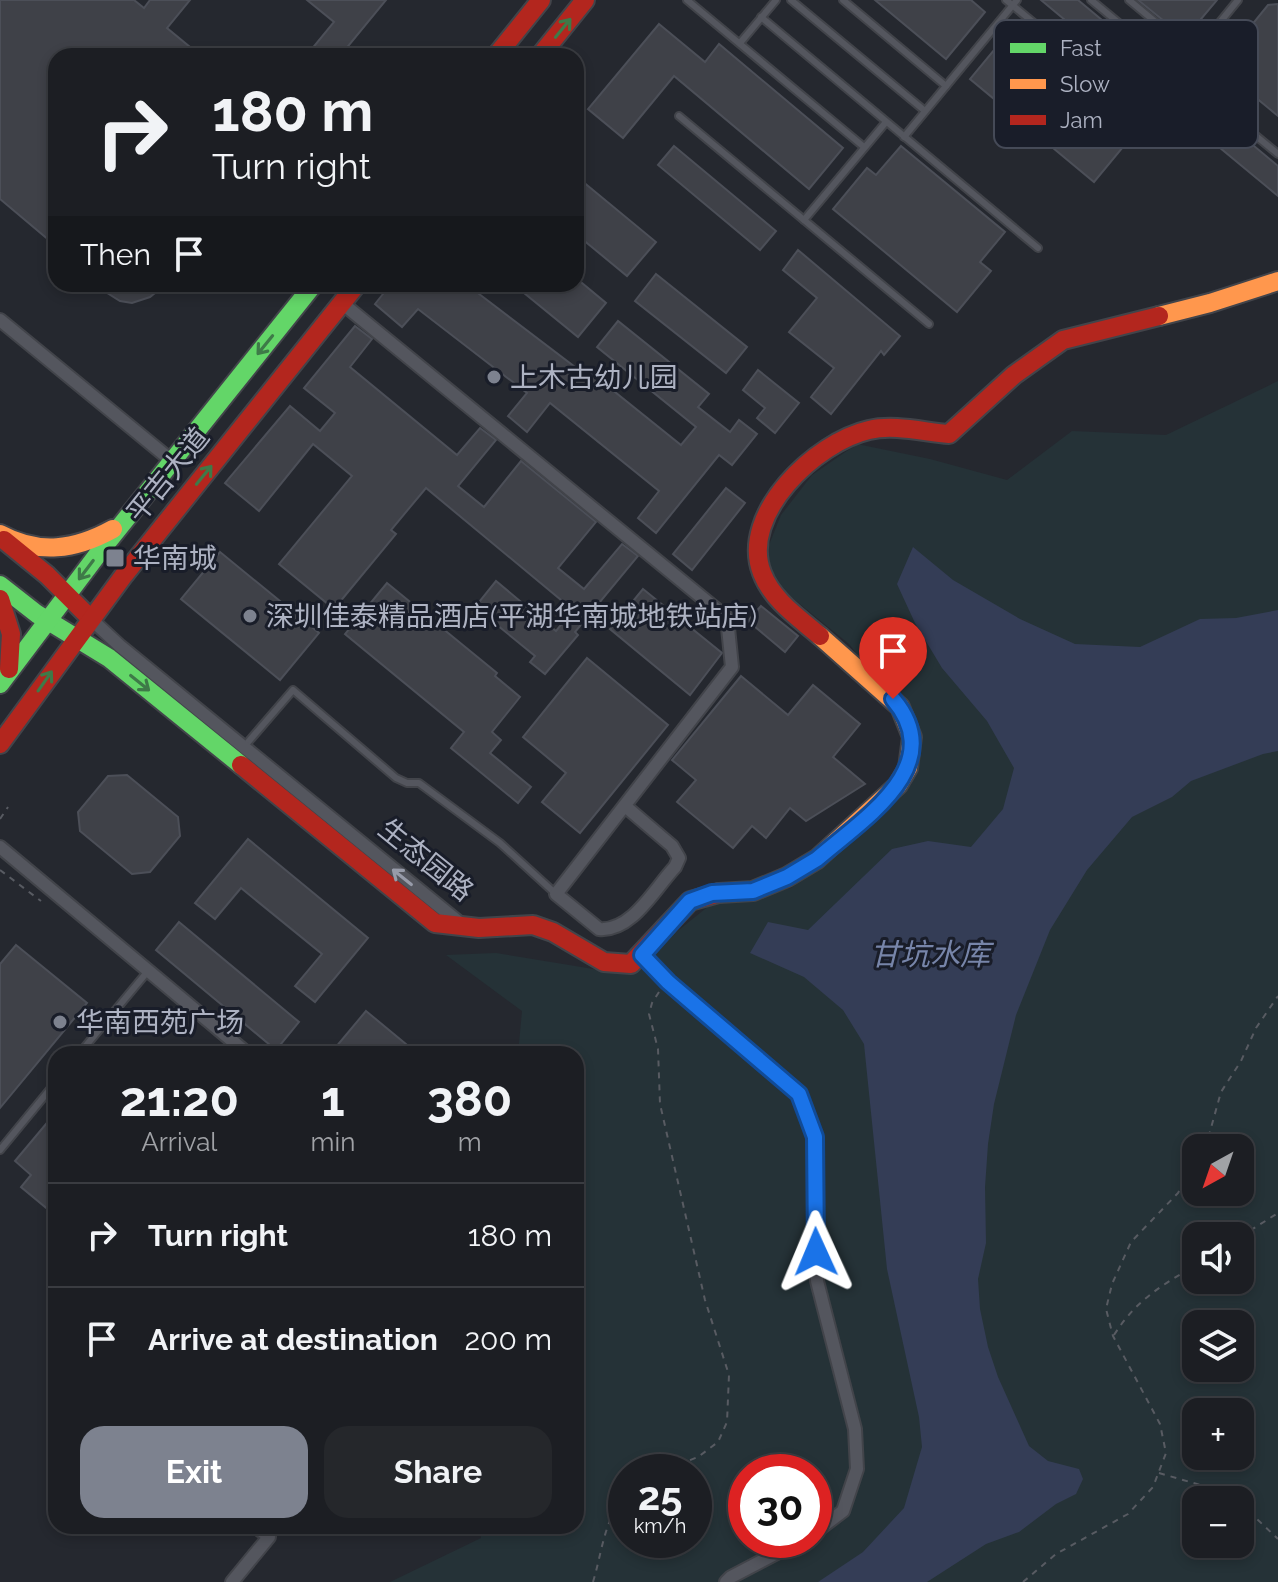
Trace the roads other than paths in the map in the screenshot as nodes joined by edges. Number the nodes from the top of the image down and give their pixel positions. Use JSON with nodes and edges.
{"nodes":[{"id":1,"x":541,"y":0,"type":"edge"},
{"id":2,"x":585,"y":0,"type":"edge"},
{"id":3,"x":687,"y":0,"type":"edge"},
{"id":4,"x":776,"y":0,"type":"edge"},
{"id":5,"x":791,"y":0,"type":"edge"},
{"id":6,"x":843,"y":0,"type":"edge"},
{"id":7,"x":1091,"y":0,"type":"edge"},
{"id":8,"x":1129,"y":0,"type":"edge"},
{"id":9,"x":1238,"y":0,"type":"edge"},
{"id":10,"x":1012,"y":2,"type":"edge"},
{"id":11,"x":761,"y":17,"type":"junction"},
{"id":12,"x":998,"y":20,"type":"edge"},
{"id":13,"x":1033,"y":20,"type":"edge"},
{"id":14,"x":1115,"y":20,"type":"edge"},
{"id":15,"x":1153,"y":20,"type":"edge"},
{"id":16,"x":1222,"y":20,"type":"edge"},
{"id":17,"x":994,"y":25,"type":"edge"},
{"id":18,"x":740,"y":43,"type":"junction"},
{"id":19,"x":502,"y":48,"type":"edge"},
{"id":20,"x":546,"y":48,"type":"edge"},
{"id":21,"x":946,"y":86,"type":"junction"},
{"id":22,"x":925,"y":111,"type":"junction"},
{"id":23,"x":679,"y":116,"type":"dead end"},
{"id":24,"x":886,"y":122,"type":"junction"},
{"id":25,"x":904,"y":137,"type":"junction"},
{"id":26,"x":1258,"y":138,"type":"edge"},
{"id":27,"x":864,"y":147,"type":"junction"},
{"id":28,"x":1278,"y":154,"type":"edge"},
{"id":29,"x":804,"y":220,"type":"junction"},
{"id":30,"x":1038,"y":248,"type":"dead end"},
{"id":31,"x":1278,"y":281,"type":"edge"},
{"id":32,"x":308,"y":292,"type":"edge"},
{"id":33,"x":351,"y":292,"type":"edge"},
{"id":34,"x":342,"y":303,"type":"junction"},
{"id":35,"x":0,"y":320,"type":"edge"},
{"id":36,"x":929,"y":324,"type":"dead end"},
{"id":37,"x":172,"y":461,"type":"junction"},
{"id":38,"x":128,"y":516,"type":"junction"},
{"id":39,"x":0,"y":536,"type":"edge"},
{"id":40,"x":0,"y":585,"type":"edge"},
{"id":41,"x":67,"y":595,"type":"junction"},
{"id":42,"x":0,"y":599,"type":"edge"},
{"id":43,"x":48,"y":619,"type":"junction"},
{"id":44,"x":91,"y":619,"type":"junction"},
{"id":45,"x":78,"y":636,"type":"junction"},
{"id":46,"x":4,"y":679,"type":"edge"},
{"id":47,"x":0,"y":744,"type":"edge"},
{"id":48,"x":243,"y":748,"type":"junction"},
{"id":49,"x":625,"y":806,"type":"junction"},
{"id":50,"x":0,"y":847,"type":"edge"},
{"id":51,"x":556,"y":894,"type":"junction"},
{"id":52,"x":463,"y":926,"type":"junction"},
{"id":53,"x":642,"y":955,"type":"junction"},
{"id":54,"x":148,"y":971,"type":"junction"},
{"id":55,"x":86,"y":1046,"type":"edge"},
{"id":56,"x":238,"y":1046,"type":"edge"},
{"id":57,"x":48,"y":1092,"type":"edge"},
{"id":58,"x":0,"y":1150,"type":"edge"},
{"id":59,"x":832,"y":1519,"type":"edge"},
{"id":60,"x":265,"y":1534,"type":"edge"},
{"id":61,"x":767,"y":1558,"type":"edge"},
{"id":62,"x":232,"y":1582,"type":"edge"},
{"id":63,"x":726,"y":1582,"type":"edge"}],
"edges":[{"from":1,"to":19,"type":"street"},
{"from":20,"to":2,"type":"street","one_way":true},
{"from":3,"to":18,"type":"lane"},
{"from":4,"to":11,"type":"lane"},
{"from":5,"to":22,"type":"lane"},
{"from":6,"to":21,"type":"lane"},
{"from":7,"to":14,"type":"lane"},
{"from":8,"to":15,"type":"lane"},
{"from":9,"to":16,"type":"lane"},
{"from":10,"to":12,"type":"lane"},
{"from":10,"to":13,"type":"lane"},
{"from":11,"to":18,"type":"lane"},
{"from":11,"to":24,"type":"lane"},
{"from":17,"to":21,"type":"lane"},
{"from":18,"to":27,"type":"lane"},
{"from":21,"to":22,"type":"lane"},
{"from":22,"to":25,"type":"lane"},
{"from":23,"to":29,"type":"lane"},
{"from":24,"to":25,"type":"lane"},
{"from":24,"to":27,"type":"lane"},
{"from":25,"to":30,"type":"lane"},
{"from":26,"to":28,"type":"lane"},
{"from":27,"to":29,"type":"lane"},
{"from":29,"to":36,"type":"lane"},
{"from":31,"to":53,"type":"street"},
{"from":32,"to":37,"type":"street","name":"平吉大道","one_way":true},
{"from":33,"to":34,"type":"street","name":"平吉大道"},
{"from":44,"to":34,"type":"street","name":"平吉大道","one_way":true},
{"from":34,"to":49,"type":"street"},
{"from":35,"to":37,"type":"street"},
{"from":37,"to":38,"type":"street","name":"平吉大道"},
{"from":38,"to":39,"type":"street"},
{"from":38,"to":41,"type":"street","name":"平吉大道","one_way":true},
{"from":39,"to":41,"type":"street"},
{"from":40,"to":43,"type":"street","name":"生态园路"},
{"from":41,"to":43,"type":"street","name":"平吉大道"},
{"from":41,"to":44,"type":"street"},
{"from":42,"to":46,"type":"street"},
{"from":43,"to":45,"type":"street","name":"生态园路"},
{"from":43,"to":46,"type":"street","name":"平吉大道"},
{"from":44,"to":45,"type":"street","name":"平吉大道"},
{"from":44,"to":48,"type":"street","name":"生态园路"},
{"from":47,"to":45,"type":"street","name":"平吉大道","one_way":true},
{"from":45,"to":52,"type":"street","name":"生态园路","one_way":true},
{"from":48,"to":51,"type":"lane"},
{"from":52,"to":48,"type":"street","name":"生态园路","one_way":true},
{"from":49,"to":51,"type":"street"},
{"from":49,"to":51,"type":"street"},
{"from":50,"to":54,"type":"street"},
{"from":52,"to":53,"type":"street"},
{"from":53,"to":59,"type":"street"},
{"from":54,"to":55,"type":"lane"},
{"from":54,"to":56,"type":"street"},
{"from":57,"to":58,"type":"lane"},
{"from":60,"to":62,"type":"street"},
{"from":61,"to":63,"type":"street"}]}
